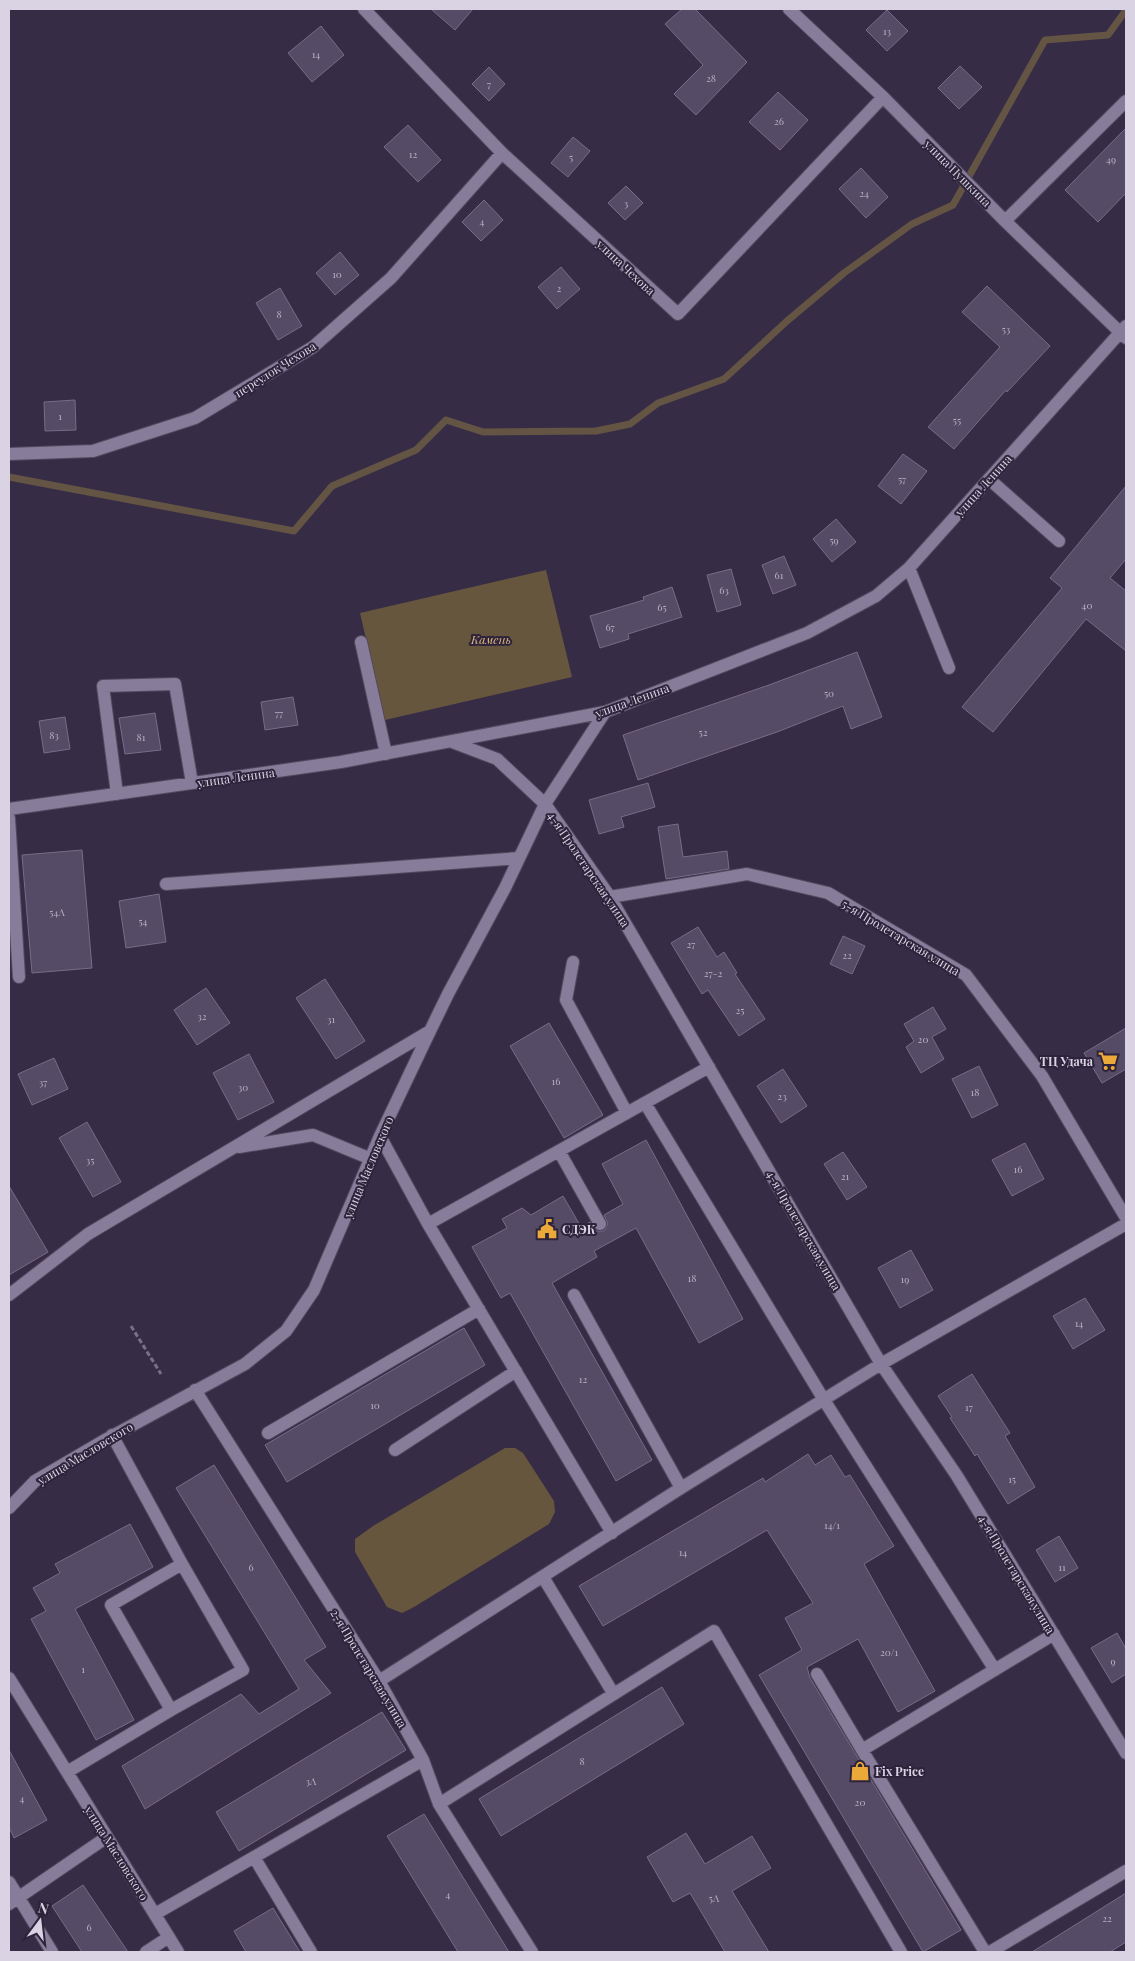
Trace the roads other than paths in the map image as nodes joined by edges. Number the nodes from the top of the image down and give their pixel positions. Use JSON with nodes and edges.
{"nodes":[{"id":1,"x":364,"y":9,"type":"edge"},
{"id":2,"x":789,"y":9,"type":"edge"},
{"id":3,"x":883,"y":97,"type":"junction"},
{"id":4,"x":1126,"y":102,"type":"edge"},
{"id":5,"x":502,"y":153,"type":"junction"},
{"id":6,"x":1005,"y":221,"type":"junction"},
{"id":7,"x":1124,"y":332,"type":"edge"},
{"id":8,"x":9,"y":454,"type":"edge"},
{"id":9,"x":989,"y":479,"type":"junction"},
{"id":10,"x":1059,"y":540,"type":"dead end"},
{"id":11,"x":909,"y":568,"type":"junction"},
{"id":12,"x":361,"y":642,"type":"dead end"},
{"id":13,"x":949,"y":668,"type":"dead end"},
{"id":14,"x":605,"y":712,"type":"junction"},
{"id":15,"x":451,"y":742,"type":"junction"},
{"id":16,"x":386,"y":754,"type":"junction"},
{"id":17,"x":192,"y":783,"type":"junction"},
{"id":18,"x":117,"y":794,"type":"junction"},
{"id":19,"x":545,"y":804,"type":"junction"},
{"id":20,"x":9,"y":809,"type":"edge"},
{"id":21,"x":9,"y":818,"type":"edge"},
{"id":22,"x":519,"y":858,"type":"junction"},
{"id":23,"x":166,"y":884,"type":"dead end"},
{"id":24,"x":610,"y":897,"type":"junction"},
{"id":25,"x":573,"y":962,"type":"dead end"},
{"id":26,"x":19,"y":977,"type":"dead end"},
{"id":27,"x":430,"y":1031,"type":"junction"},
{"id":28,"x":709,"y":1067,"type":"junction"},
{"id":29,"x":645,"y":1103,"type":"junction"},
{"id":30,"x":627,"y":1113,"type":"junction"},
{"id":31,"x":380,"y":1136,"type":"junction"},
{"id":32,"x":232,"y":1149,"type":"junction"},
{"id":33,"x":559,"y":1151,"type":"junction"},
{"id":34,"x":370,"y":1159,"type":"junction"},
{"id":35,"x":1126,"y":1218,"type":"edge"},
{"id":36,"x":428,"y":1224,"type":"junction"},
{"id":37,"x":600,"y":1224,"type":"dead end"},
{"id":38,"x":1126,"y":1224,"type":"edge"},
{"id":39,"x":9,"y":1295,"type":"edge"},
{"id":40,"x":574,"y":1295,"type":"dead end"},
{"id":41,"x":479,"y":1309,"type":"junction"},
{"id":42,"x":881,"y":1364,"type":"junction"},
{"id":43,"x":516,"y":1371,"type":"junction"},
{"id":44,"x":196,"y":1390,"type":"junction"},
{"id":45,"x":824,"y":1400,"type":"junction"},
{"id":46,"x":268,"y":1433,"type":"dead end"},
{"id":47,"x":112,"y":1435,"type":"junction"},
{"id":48,"x":395,"y":1450,"type":"dead end"},
{"id":49,"x":681,"y":1488,"type":"junction"},
{"id":50,"x":9,"y":1508,"type":"edge"},
{"id":51,"x":612,"y":1533,"type":"junction"},
{"id":52,"x":182,"y":1564,"type":"junction"},
{"id":53,"x":543,"y":1577,"type":"junction"},
{"id":54,"x":1054,"y":1634,"type":"junction"},
{"id":55,"x":995,"y":1670,"type":"junction"},
{"id":56,"x":817,"y":1674,"type":"dead end"},
{"id":57,"x":379,"y":1681,"type":"junction"},
{"id":58,"x":10,"y":1683,"type":"edge"},
{"id":59,"x":614,"y":1693,"type":"junction"},
{"id":60,"x":171,"y":1710,"type":"junction"},
{"id":61,"x":862,"y":1750,"type":"junction"},
{"id":62,"x":1126,"y":1753,"type":"edge"},
{"id":63,"x":423,"y":1760,"type":"junction"},
{"id":64,"x":67,"y":1772,"type":"junction"},
{"id":65,"x":439,"y":1804,"type":"junction"},
{"id":66,"x":107,"y":1837,"type":"junction"},
{"id":67,"x":254,"y":1857,"type":"junction"},
{"id":68,"x":1126,"y":1871,"type":"edge"},
{"id":69,"x":9,"y":1882,"type":"edge"},
{"id":70,"x":14,"y":1900,"type":"edge"},
{"id":71,"x":155,"y":1914,"type":"junction"},
{"id":72,"x":169,"y":1937,"type":"junction"},
{"id":73,"x":52,"y":1952,"type":"edge"},
{"id":74,"x":146,"y":1952,"type":"edge"},
{"id":75,"x":178,"y":1952,"type":"edge"},
{"id":76,"x":311,"y":1952,"type":"edge"},
{"id":77,"x":532,"y":1952,"type":"edge"},
{"id":78,"x":901,"y":1952,"type":"edge"},
{"id":79,"x":985,"y":1952,"type":"edge"},
{"id":80,"x":990,"y":1952,"type":"edge"}],
"edges":[{"from":1,"to":5,"type":"street","name":"улица Чехова"},
{"from":2,"to":3,"type":"street","name":"улица Пушкина"},
{"from":3,"to":5,"type":"street","name":"улица Чехова"},
{"from":3,"to":6,"type":"street","name":"улица Пушкина"},
{"from":4,"to":6,"type":"street"},
{"from":5,"to":8,"type":"street","name":"переулок Чехова"},
{"from":6,"to":7,"type":"street","name":"улица Пушкина"},
{"from":7,"to":9,"type":"street","name":"улица Ленина"},
{"from":9,"to":10,"type":"street"},
{"from":9,"to":11,"type":"street","name":"улица Ленина"},
{"from":11,"to":13,"type":"street"},
{"from":11,"to":14,"type":"street","name":"улица Ленина"},
{"from":12,"to":16,"type":"street"},
{"from":14,"to":15,"type":"street","name":"улица Ленина"},
{"from":14,"to":19,"type":"street","name":"улица Масловского"},
{"from":15,"to":16,"type":"street","name":"улица Ленина"},
{"from":15,"to":19,"type":"street","name":"4-я Пролетарская улица"},
{"from":16,"to":17,"type":"street","name":"улица Ленина"},
{"from":17,"to":18,"type":"street","name":"улица Ленина"},
{"from":17,"to":18,"type":"street"},
{"from":18,"to":20,"type":"street","name":"улица Ленина"},
{"from":19,"to":22,"type":"street","name":"улица Масловского"},
{"from":19,"to":24,"type":"street","name":"4-я Пролетарская улица"},
{"from":21,"to":26,"type":"street"},
{"from":22,"to":23,"type":"street"},
{"from":22,"to":27,"type":"street","name":"улица Масловского"},
{"from":24,"to":28,"type":"street","name":"4-я Пролетарская улица"},
{"from":24,"to":35,"type":"street","name":"5-я Пролетарская улица"},
{"from":25,"to":30,"type":"street"},
{"from":27,"to":31,"type":"street","name":"улица Масловского"},
{"from":27,"to":32,"type":"street"},
{"from":28,"to":29,"type":"street"},
{"from":28,"to":42,"type":"street","name":"4-я Пролетарская улица"},
{"from":29,"to":30,"type":"street"},
{"from":29,"to":45,"type":"street"},
{"from":30,"to":33,"type":"street"},
{"from":31,"to":34,"type":"street","name":"улица Масловского"},
{"from":31,"to":36,"type":"street"},
{"from":32,"to":34,"type":"street"},
{"from":32,"to":39,"type":"street"},
{"from":33,"to":36,"type":"street"},
{"from":33,"to":37,"type":"street"},
{"from":34,"to":44,"type":"street","name":"улица Масловского"},
{"from":36,"to":41,"type":"street"},
{"from":38,"to":42,"type":"street"},
{"from":40,"to":49,"type":"street"},
{"from":41,"to":43,"type":"street"},
{"from":41,"to":46,"type":"street"},
{"from":42,"to":45,"type":"street"},
{"from":42,"to":54,"type":"street","name":"4-я Пролетарская улица"},
{"from":43,"to":48,"type":"street"},
{"from":43,"to":51,"type":"street"},
{"from":44,"to":47,"type":"street","name":"улица Масловского"},
{"from":44,"to":57,"type":"street","name":"2-я Пролетарская улица"},
{"from":45,"to":49,"type":"street"},
{"from":45,"to":55,"type":"street"},
{"from":47,"to":50,"type":"street","name":"улица Масловского"},
{"from":47,"to":52,"type":"street"},
{"from":49,"to":51,"type":"street"},
{"from":51,"to":53,"type":"street"},
{"from":52,"to":60,"type":"street"},
{"from":52,"to":60,"type":"street"},
{"from":53,"to":57,"type":"street"},
{"from":53,"to":59,"type":"street"},
{"from":54,"to":55,"type":"street"},
{"from":54,"to":62,"type":"street","name":"4-я Пролетарская улица"},
{"from":55,"to":61,"type":"street"},
{"from":56,"to":61,"type":"street"},
{"from":57,"to":63,"type":"street","name":"2-я Пролетарская улица"},
{"from":58,"to":64,"type":"street","name":"улица Масловского"},
{"from":59,"to":65,"type":"street"},
{"from":59,"to":78,"type":"street"},
{"from":60,"to":64,"type":"street"},
{"from":61,"to":79,"type":"street"},
{"from":63,"to":65,"type":"street","name":"2-я Пролетарская улица"},
{"from":63,"to":67,"type":"street"},
{"from":64,"to":66,"type":"street","name":"улица Масловского"},
{"from":65,"to":77,"type":"street","name":"2-я Пролетарская улица"},
{"from":66,"to":70,"type":"street"},
{"from":66,"to":71,"type":"street","name":"улица Масловского"},
{"from":67,"to":71,"type":"street"},
{"from":67,"to":76,"type":"street"},
{"from":68,"to":80,"type":"street"},
{"from":69,"to":70,"type":"street"},
{"from":70,"to":73,"type":"street"},
{"from":71,"to":72,"type":"street","name":"улица Масловского"},
{"from":72,"to":74,"type":"street"},
{"from":72,"to":75,"type":"street","name":"улица Масловского"}]}
